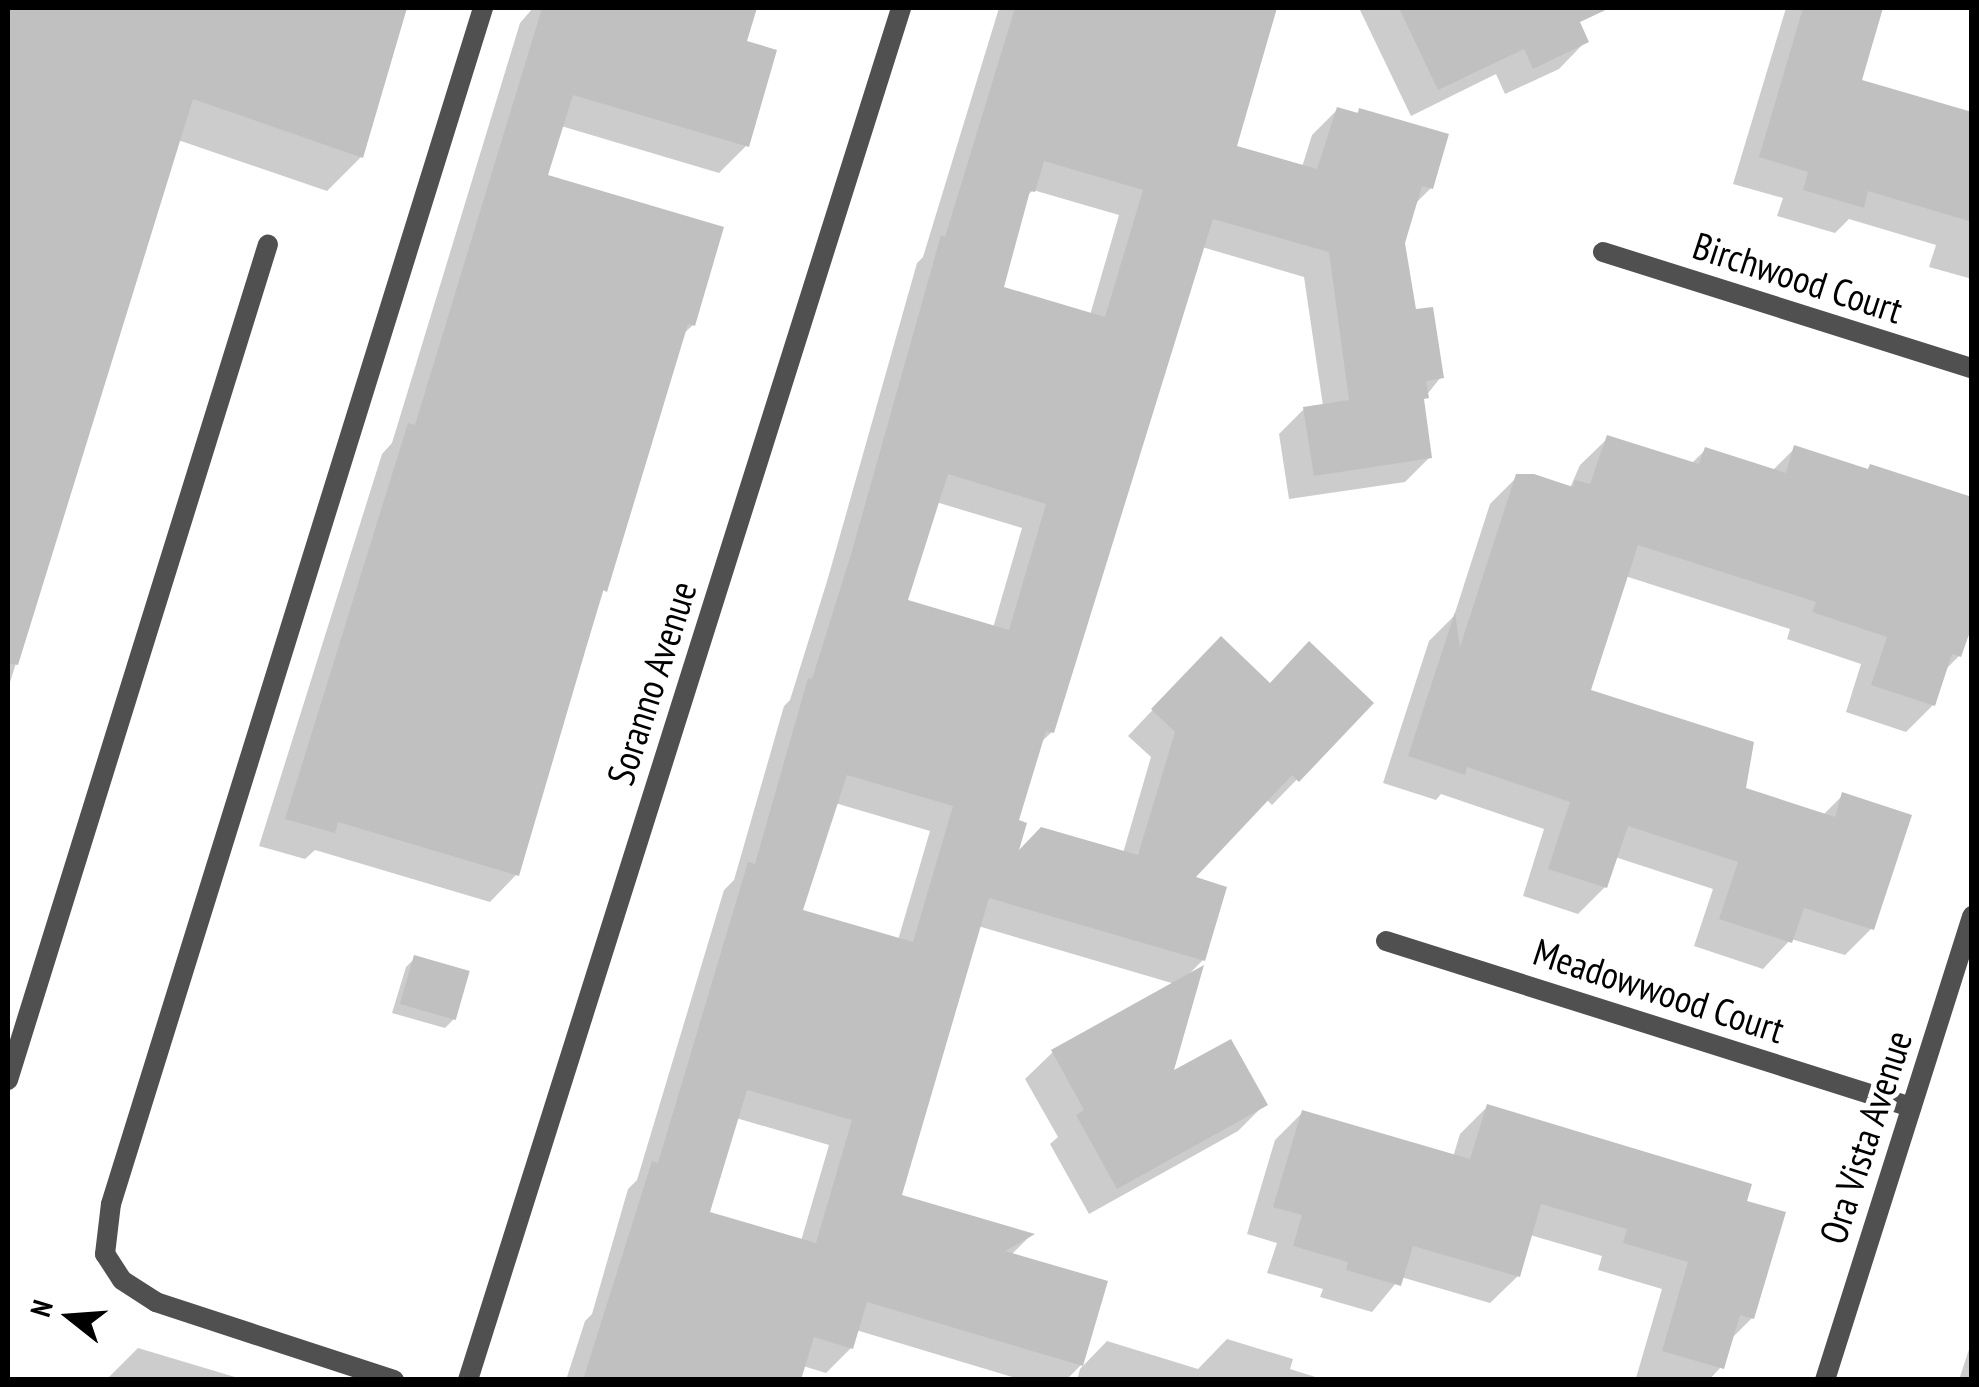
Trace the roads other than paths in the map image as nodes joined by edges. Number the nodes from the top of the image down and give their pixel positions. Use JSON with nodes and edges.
{"nodes":[{"id":1,"x":483,"y":8,"type":"edge"},
{"id":2,"x":902,"y":8,"type":"edge"},
{"id":3,"x":268,"y":244,"type":"dead end"},
{"id":4,"x":1604,"y":252,"type":"dead end"},
{"id":5,"x":1972,"y":368,"type":"edge"},
{"id":6,"x":1972,"y":916,"type":"edge"},
{"id":7,"x":1386,"y":940,"type":"dead end"},
{"id":8,"x":8,"y":1080,"type":"edge"},
{"id":9,"x":1911,"y":1106,"type":"junction"},
{"id":10,"x":394,"y":1380,"type":"edge"},
{"id":11,"x":468,"y":1380,"type":"edge"},
{"id":12,"x":1825,"y":1380,"type":"edge"}],
"edges":[{"from":1,"to":10,"type":"street"},
{"from":2,"to":11,"type":"street","name":"Soranno Avenue"},
{"from":3,"to":8,"type":"street"},
{"from":4,"to":5,"type":"street","name":"Birchwood Court"},
{"from":6,"to":9,"type":"street","name":"Ora Vista Avenue"},
{"from":7,"to":9,"type":"street","name":"Meadowwood Court"},
{"from":9,"to":12,"type":"street","name":"Ora Vista Avenue"}]}
